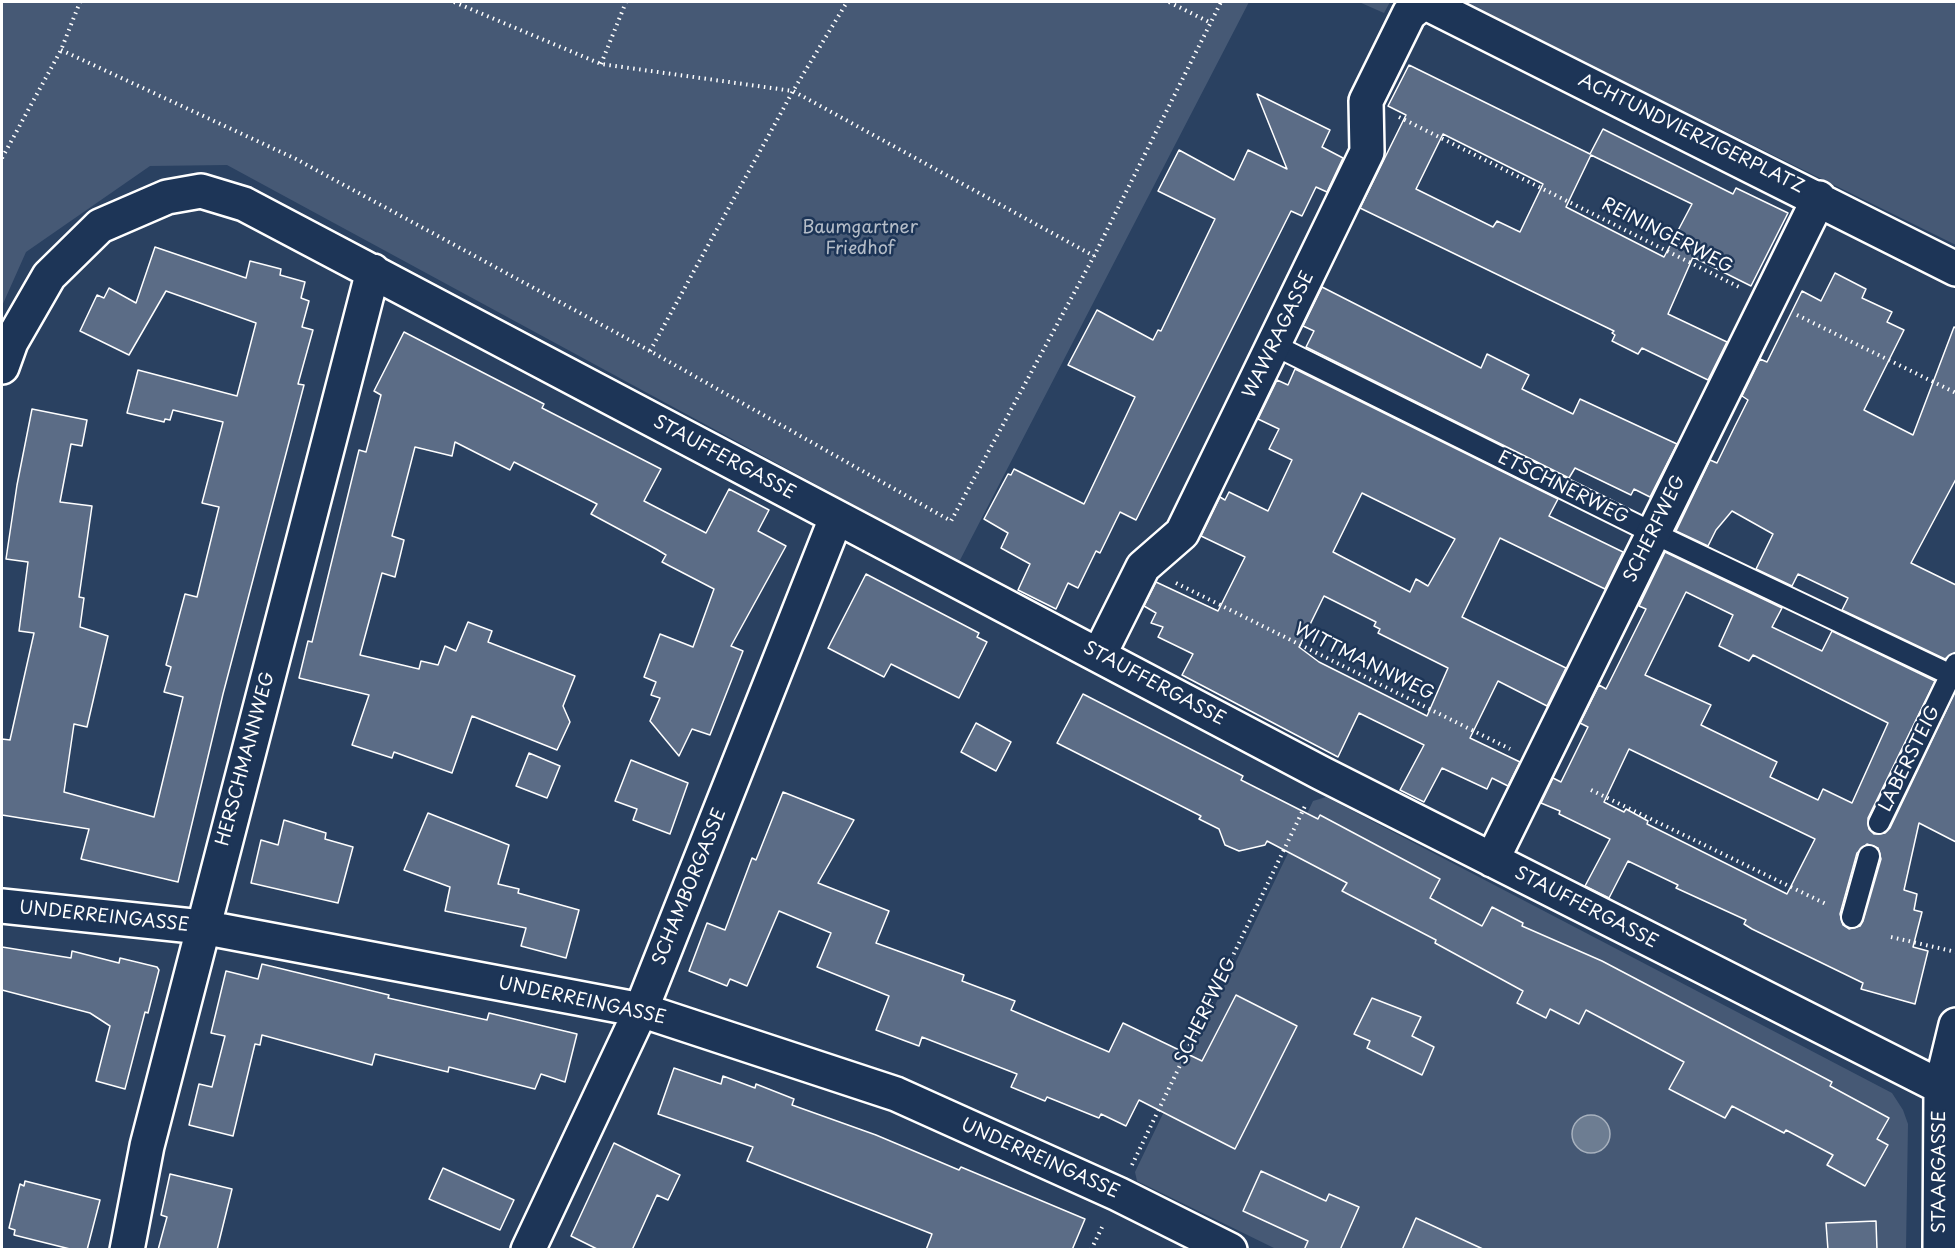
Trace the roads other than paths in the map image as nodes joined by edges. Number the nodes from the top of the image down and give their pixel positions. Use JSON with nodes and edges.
{"nodes":[{"id":1,"x":1424,"y":2,"type":"edge"},
{"id":2,"x":1819,"y":198,"type":"junction"},
{"id":3,"x":1956,"y":269,"type":"edge"},
{"id":4,"x":373,"y":271,"type":"junction"},
{"id":5,"x":1274,"y":345,"type":"junction"},
{"id":6,"x":2,"y":368,"type":"edge"},
{"id":7,"x":836,"y":518,"type":"junction"},
{"id":8,"x":1653,"y":533,"type":"junction"},
{"id":9,"x":1099,"y":656,"type":"junction"},
{"id":10,"x":1954,"y":669,"type":"edge"},
{"id":11,"x":1879,"y":823,"type":"dead end"},
{"id":12,"x":1869,"y":856,"type":"dead end"},
{"id":13,"x":1492,"y":860,"type":"junction"},
{"id":14,"x":2,"y":906,"type":"edge"},
{"id":15,"x":1852,"y":917,"type":"road end"},
{"id":16,"x":202,"y":927,"type":"junction"},
{"id":17,"x":641,"y":1010,"type":"junction"},
{"id":18,"x":1956,"y":1025,"type":"edge"},
{"id":19,"x":1941,"y":1087,"type":"junction"},
{"id":20,"x":127,"y":1250,"type":"edge"},
{"id":21,"x":528,"y":1250,"type":"edge"},
{"id":22,"x":1230,"y":1250,"type":"edge"},
{"id":23,"x":1940,"y":1250,"type":"edge"}],
"edges":[{"from":1,"to":2,"type":"street","name":"ACHTUNDVIERZIGERPLATZ"},
{"from":1,"to":5,"type":"street","name":"WAWRAGASSE"},
{"from":2,"to":3,"type":"street","name":"ACHTUNDVIERZIGERPLATZ"},
{"from":2,"to":8,"type":"street","name":"SCHERFWEG"},
{"from":4,"to":6,"type":"street","name":"STAUFFERGASSE"},
{"from":4,"to":7,"type":"street","name":"STAUFFERGASSE"},
{"from":4,"to":16,"type":"street","name":"HERSCHMANNWEG"},
{"from":5,"to":8,"type":"lane","name":"ETSCHNERWEG"},
{"from":5,"to":9,"type":"street","name":"WAWRAGASSE"},
{"from":7,"to":9,"type":"street","name":"STAUFFERGASSE"},
{"from":7,"to":17,"type":"street","name":"SCHAMBORGASSE"},
{"from":8,"to":10,"type":"lane","name":"ETSCHNERWEG"},
{"from":8,"to":13,"type":"street","name":"SCHERFWEG"},
{"from":9,"to":13,"type":"street","name":"STAUFFERGASSE"},
{"from":10,"to":11,"type":"lane","name":"LABERSTEIG"},
{"from":12,"to":15,"type":"lane"},
{"from":13,"to":19,"type":"street","name":"STAUFFERGASSE"},
{"from":14,"to":16,"type":"street","name":"UNDERREINGASSE"},
{"from":16,"to":17,"type":"street","name":"UNDERREINGASSE"},
{"from":16,"to":20,"type":"street","name":"HERSCHMANNWEG"},
{"from":17,"to":21,"type":"street","name":"SCHAMBORGASSE"},
{"from":17,"to":22,"type":"street","name":"UNDERREINGASSE"},
{"from":18,"to":19,"type":"street","name":"STAARGASSE"},
{"from":19,"to":23,"type":"street","name":"STAARGASSE"}]}
